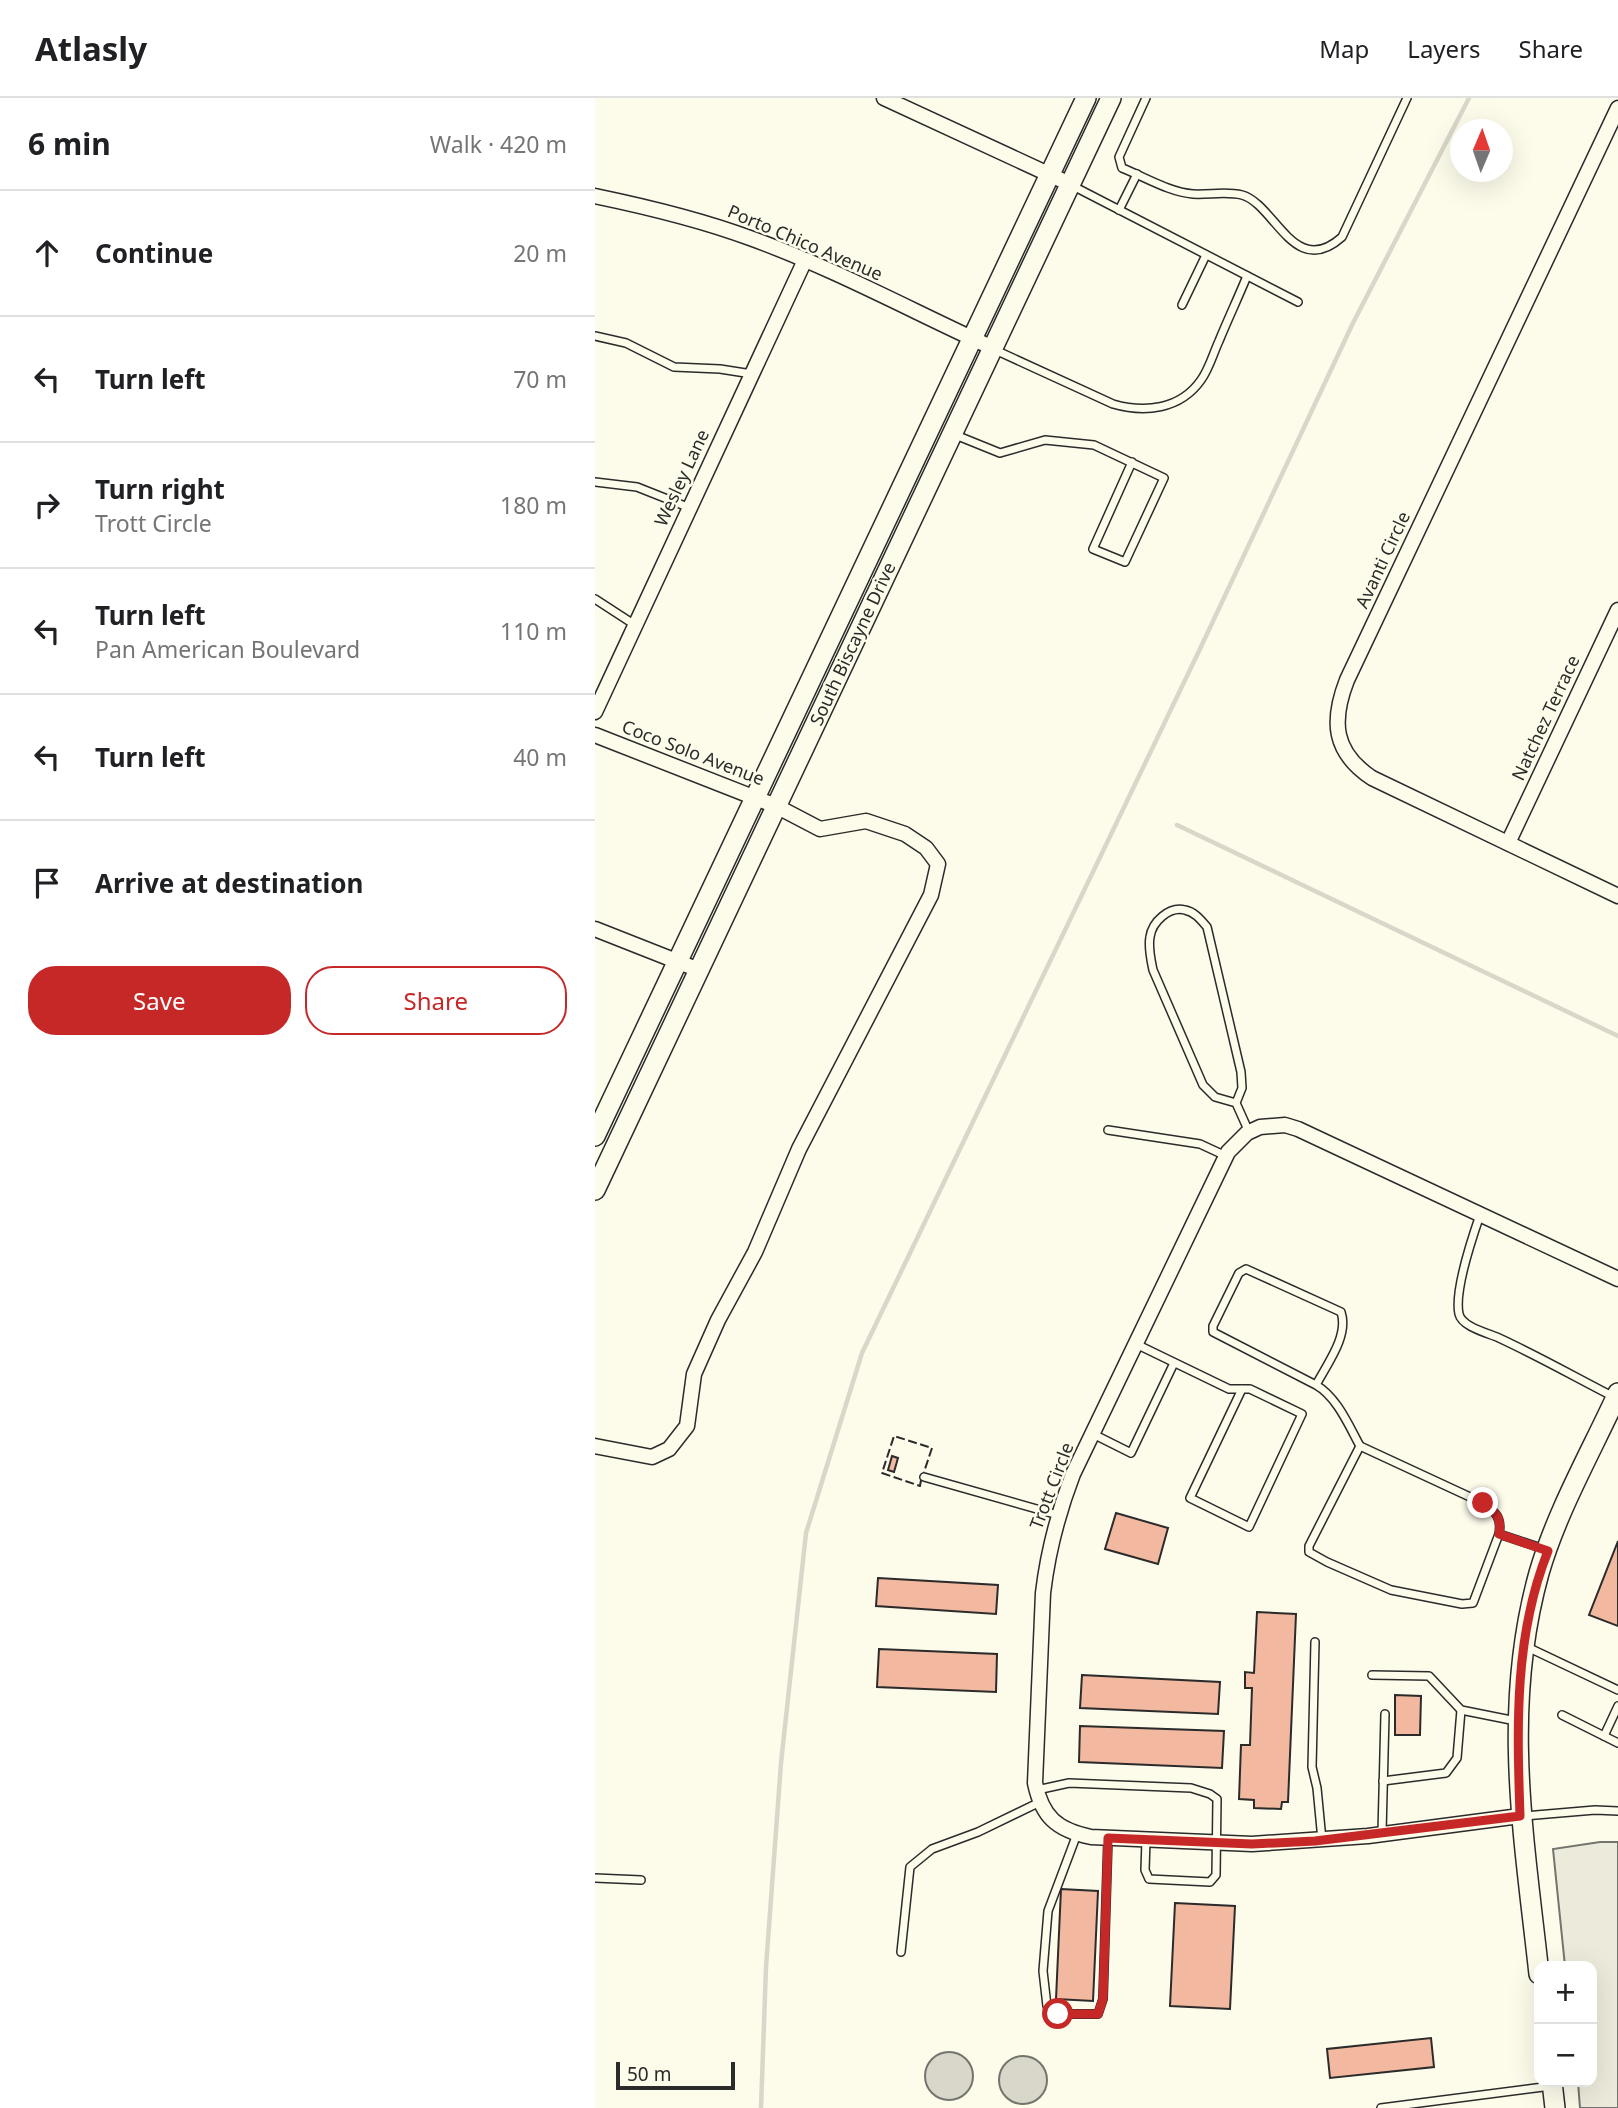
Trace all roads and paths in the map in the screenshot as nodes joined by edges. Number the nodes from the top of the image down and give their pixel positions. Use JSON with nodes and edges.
{"nodes":[{"id":1,"x":884,"y":98,"type":"edge"},
{"id":2,"x":1086,"y":98,"type":"edge"},
{"id":3,"x":1111,"y":98,"type":"edge"},
{"id":4,"x":1146,"y":98,"type":"edge"},
{"id":5,"x":1407,"y":98,"type":"edge"},
{"id":6,"x":1616,"y":118,"type":"edge"},
{"id":7,"x":1137,"y":174,"type":"junction"},
{"id":8,"x":1049,"y":175,"type":"junction"},
{"id":9,"x":1070,"y":184,"type":"junction"},
{"id":10,"x":595,"y":196,"type":"edge"},
{"id":11,"x":1119,"y":210,"type":"junction"},
{"id":12,"x":1206,"y":255,"type":"junction"},
{"id":13,"x":805,"y":260,"type":"junction"},
{"id":14,"x":1247,"y":276,"type":"junction"},
{"id":15,"x":1298,"y":302,"type":"dead end"},
{"id":16,"x":1182,"y":305,"type":"dead end"},
{"id":17,"x":595,"y":336,"type":"edge"},
{"id":18,"x":972,"y":339,"type":"junction"},
{"id":19,"x":993,"y":348,"type":"junction"},
{"id":20,"x":753,"y":374,"type":"junction"},
{"id":21,"x":953,"y":434,"type":"junction"},
{"id":22,"x":1132,"y":462,"type":"junction"},
{"id":23,"x":595,"y":482,"type":"edge"},
{"id":24,"x":690,"y":508,"type":"junction"},
{"id":25,"x":595,"y":599,"type":"edge"},
{"id":26,"x":1618,"y":610,"type":"edge"},
{"id":27,"x":635,"y":625,"type":"junction"},
{"id":28,"x":1613,"y":636,"type":"edge"},
{"id":29,"x":595,"y":712,"type":"edge"},
{"id":30,"x":595,"y":735,"type":"edge"},
{"id":31,"x":755,"y":798,"type":"junction"},
{"id":32,"x":776,"y":807,"type":"junction"},
{"id":33,"x":1508,"y":843,"type":"junction"},
{"id":34,"x":1618,"y":896,"type":"edge"},
{"id":35,"x":595,"y":929,"type":"edge"},
{"id":36,"x":678,"y":962,"type":"junction"},
{"id":37,"x":699,"y":970,"type":"junction"},
{"id":38,"x":1236,"y":1103,"type":"junction"},
{"id":39,"x":597,"y":1128,"type":"edge"},
{"id":40,"x":1108,"y":1130,"type":"dead end"},
{"id":41,"x":1249,"y":1132,"type":"junction"},
{"id":42,"x":622,"y":1133,"type":"junction"},
{"id":43,"x":1226,"y":1156,"type":"junction"},
{"id":44,"x":595,"y":1191,"type":"edge"},
{"id":45,"x":1480,"y":1214,"type":"junction"},
{"id":46,"x":1618,"y":1279,"type":"edge"},
{"id":47,"x":1135,"y":1344,"type":"junction"},
{"id":48,"x":1174,"y":1363,"type":"junction"},
{"id":49,"x":1316,"y":1385,"type":"junction"},
{"id":50,"x":1242,"y":1389,"type":"junction"},
{"id":51,"x":1617,"y":1395,"type":"edge"},
{"id":52,"x":1093,"y":1434,"type":"junction"},
{"id":53,"x":595,"y":1446,"type":"edge"},
{"id":54,"x":1360,"y":1446,"type":"junction"},
{"id":55,"x":924,"y":1477,"type":"dead end"},
{"id":56,"x":1058,"y":1515,"type":"junction"},
{"id":57,"x":1499,"y":1534,"type":"junction"},
{"id":58,"x":1548,"y":1551,"type":"junction"},
{"id":59,"x":1315,"y":1642,"type":"dead end"},
{"id":60,"x":1524,"y":1646,"type":"junction"},
{"id":61,"x":1373,"y":1675,"type":"dead end"},
{"id":62,"x":1618,"y":1690,"type":"edge"},
{"id":63,"x":1618,"y":1706,"type":"edge"},
{"id":64,"x":1461,"y":1710,"type":"junction"},
{"id":65,"x":1385,"y":1714,"type":"dead end"},
{"id":66,"x":1562,"y":1715,"type":"dead end"},
{"id":67,"x":1517,"y":1721,"type":"junction"},
{"id":68,"x":1604,"y":1736,"type":"junction"},
{"id":69,"x":1618,"y":1743,"type":"edge"},
{"id":70,"x":1383,"y":1781,"type":"junction"},
{"id":71,"x":1038,"y":1796,"type":"junction"},
{"id":72,"x":1618,"y":1811,"type":"edge"},
{"id":73,"x":1520,"y":1816,"type":"junction"},
{"id":74,"x":1077,"y":1834,"type":"junction"},
{"id":75,"x":1382,"y":1834,"type":"junction"},
{"id":76,"x":1108,"y":1838,"type":"junction"},
{"id":77,"x":1146,"y":1839,"type":"junction"},
{"id":78,"x":1322,"y":1840,"type":"junction"},
{"id":79,"x":1217,"y":1842,"type":"junction"},
{"id":80,"x":595,"y":1878,"type":"edge"},
{"id":81,"x":641,"y":1880,"type":"dead end"},
{"id":82,"x":901,"y":1952,"type":"dead end"},
{"id":83,"x":1537,"y":1961,"type":"edge"},
{"id":84,"x":1534,"y":2087,"type":"edge"},
{"id":85,"x":1552,"y":2087,"type":"edge"},
{"id":86,"x":1381,"y":2108,"type":"edge"},
{"id":87,"x":1555,"y":2108,"type":"edge"}],
"edges":[{"from":1,"to":8,"type":"street"},
{"from":2,"to":8,"type":"street","name":"South Biscayne Drive"},
{"from":3,"to":9,"type":"street","name":"South Biscayne Drive"},
{"from":4,"to":7,"type":"lane"},
{"from":5,"to":7,"type":"lane"},
{"from":6,"to":33,"type":"street","name":"Avanti Circle"},
{"from":7,"to":11,"type":"lane"},
{"from":8,"to":9,"type":"street"},
{"from":8,"to":18,"type":"street","name":"South Biscayne Drive"},
{"from":9,"to":11,"type":"lane"},
{"from":9,"to":19,"type":"street","name":"South Biscayne Drive"},
{"from":10,"to":13,"type":"street","name":"Porto Chico Avenue"},
{"from":11,"to":12,"type":"lane"},
{"from":12,"to":14,"type":"lane"},
{"from":12,"to":16,"type":"lane"},
{"from":13,"to":18,"type":"street","name":"Porto Chico Avenue"},
{"from":13,"to":20,"type":"street","name":"Wesley Lane"},
{"from":14,"to":15,"type":"lane"},
{"from":14,"to":19,"type":"lane"},
{"from":17,"to":20,"type":"lane"},
{"from":18,"to":19,"type":"street","name":"Porto Chico Avenue"},
{"from":18,"to":31,"type":"street","name":"South Biscayne Drive"},
{"from":19,"to":21,"type":"street","name":"South Biscayne Drive"},
{"from":20,"to":24,"type":"street","name":"Wesley Lane"},
{"from":21,"to":22,"type":"lane"},
{"from":21,"to":32,"type":"street","name":"South Biscayne Drive"},
{"from":22,"to":22,"type":"lane"},
{"from":23,"to":24,"type":"lane"},
{"from":24,"to":27,"type":"street","name":"Wesley Lane"},
{"from":25,"to":27,"type":"lane"},
{"from":26,"to":28,"type":"street","name":"Natchez Terrace"},
{"from":27,"to":29,"type":"street","name":"Wesley Lane"},
{"from":28,"to":33,"type":"street","name":"Natchez Terrace"},
{"from":30,"to":31,"type":"street","name":"Coco Solo Avenue"},
{"from":31,"to":32,"type":"street","name":"Coco Solo Avenue"},
{"from":31,"to":36,"type":"street","name":"South Biscayne Drive"},
{"from":32,"to":37,"type":"street","name":"South Biscayne Drive"},
{"from":32,"to":53,"type":"street","name":"Coco Solo Avenue"},
{"from":33,"to":34,"type":"street","name":"Avanti Circle"},
{"from":35,"to":36,"type":"street"},
{"from":36,"to":37,"type":"street"},
{"from":36,"to":39,"type":"street","name":"South Biscayne Drive"},
{"from":37,"to":42,"type":"street","name":"South Biscayne Drive"},
{"from":38,"to":38,"type":"lane"},
{"from":38,"to":41,"type":"lane"},
{"from":39,"to":42,"type":"street"},
{"from":40,"to":43,"type":"lane"},
{"from":41,"to":43,"type":"street","name":"Trott Circle"},
{"from":41,"to":45,"type":"street"},
{"from":42,"to":44,"type":"street","name":"South Biscayne Drive"},
{"from":43,"to":47,"type":"street","name":"Trott Circle"},
{"from":45,"to":46,"type":"street"},
{"from":45,"to":51,"type":"lane"},
{"from":47,"to":48,"type":"lane"},
{"from":47,"to":52,"type":"street","name":"Trott Circle"},
{"from":48,"to":50,"type":"lane"},
{"from":48,"to":52,"type":"lane"},
{"from":49,"to":49,"type":"lane"},
{"from":49,"to":54,"type":"lane"},
{"from":50,"to":50,"type":"lane"},
{"from":51,"to":58,"type":"street"},
{"from":52,"to":56,"type":"street","name":"Trott Circle"},
{"from":54,"to":57,"type":"lane"},
{"from":54,"to":57,"type":"lane"},
{"from":55,"to":56,"type":"lane"},
{"from":56,"to":71,"type":"street","name":"Trott Circle"},
{"from":57,"to":58,"type":"lane"},
{"from":58,"to":60,"type":"street"},
{"from":59,"to":78,"type":"lane"},
{"from":60,"to":62,"type":"lane"},
{"from":60,"to":67,"type":"street"},
{"from":61,"to":64,"type":"lane"},
{"from":63,"to":68,"type":"lane"},
{"from":64,"to":67,"type":"lane"},
{"from":64,"to":70,"type":"lane"},
{"from":65,"to":70,"type":"lane"},
{"from":66,"to":68,"type":"lane"},
{"from":67,"to":73,"type":"street"},
{"from":68,"to":69,"type":"lane"},
{"from":70,"to":75,"type":"lane"},
{"from":71,"to":74,"type":"street"},
{"from":71,"to":79,"type":"lane"},
{"from":71,"to":82,"type":"lane"},
{"from":72,"to":73,"type":"lane"},
{"from":73,"to":75,"type":"street"},
{"from":73,"to":83,"type":"street"},
{"from":74,"to":76,"type":"street"},
{"from":74,"to":76,"type":"lane"},
{"from":75,"to":78,"type":"street"},
{"from":76,"to":77,"type":"street"},
{"from":77,"to":79,"type":"street"},
{"from":77,"to":79,"type":"lane"},
{"from":78,"to":79,"type":"street"},
{"from":80,"to":81,"type":"lane"},
{"from":84,"to":86,"type":"lane"},
{"from":85,"to":87,"type":"street"}]}
